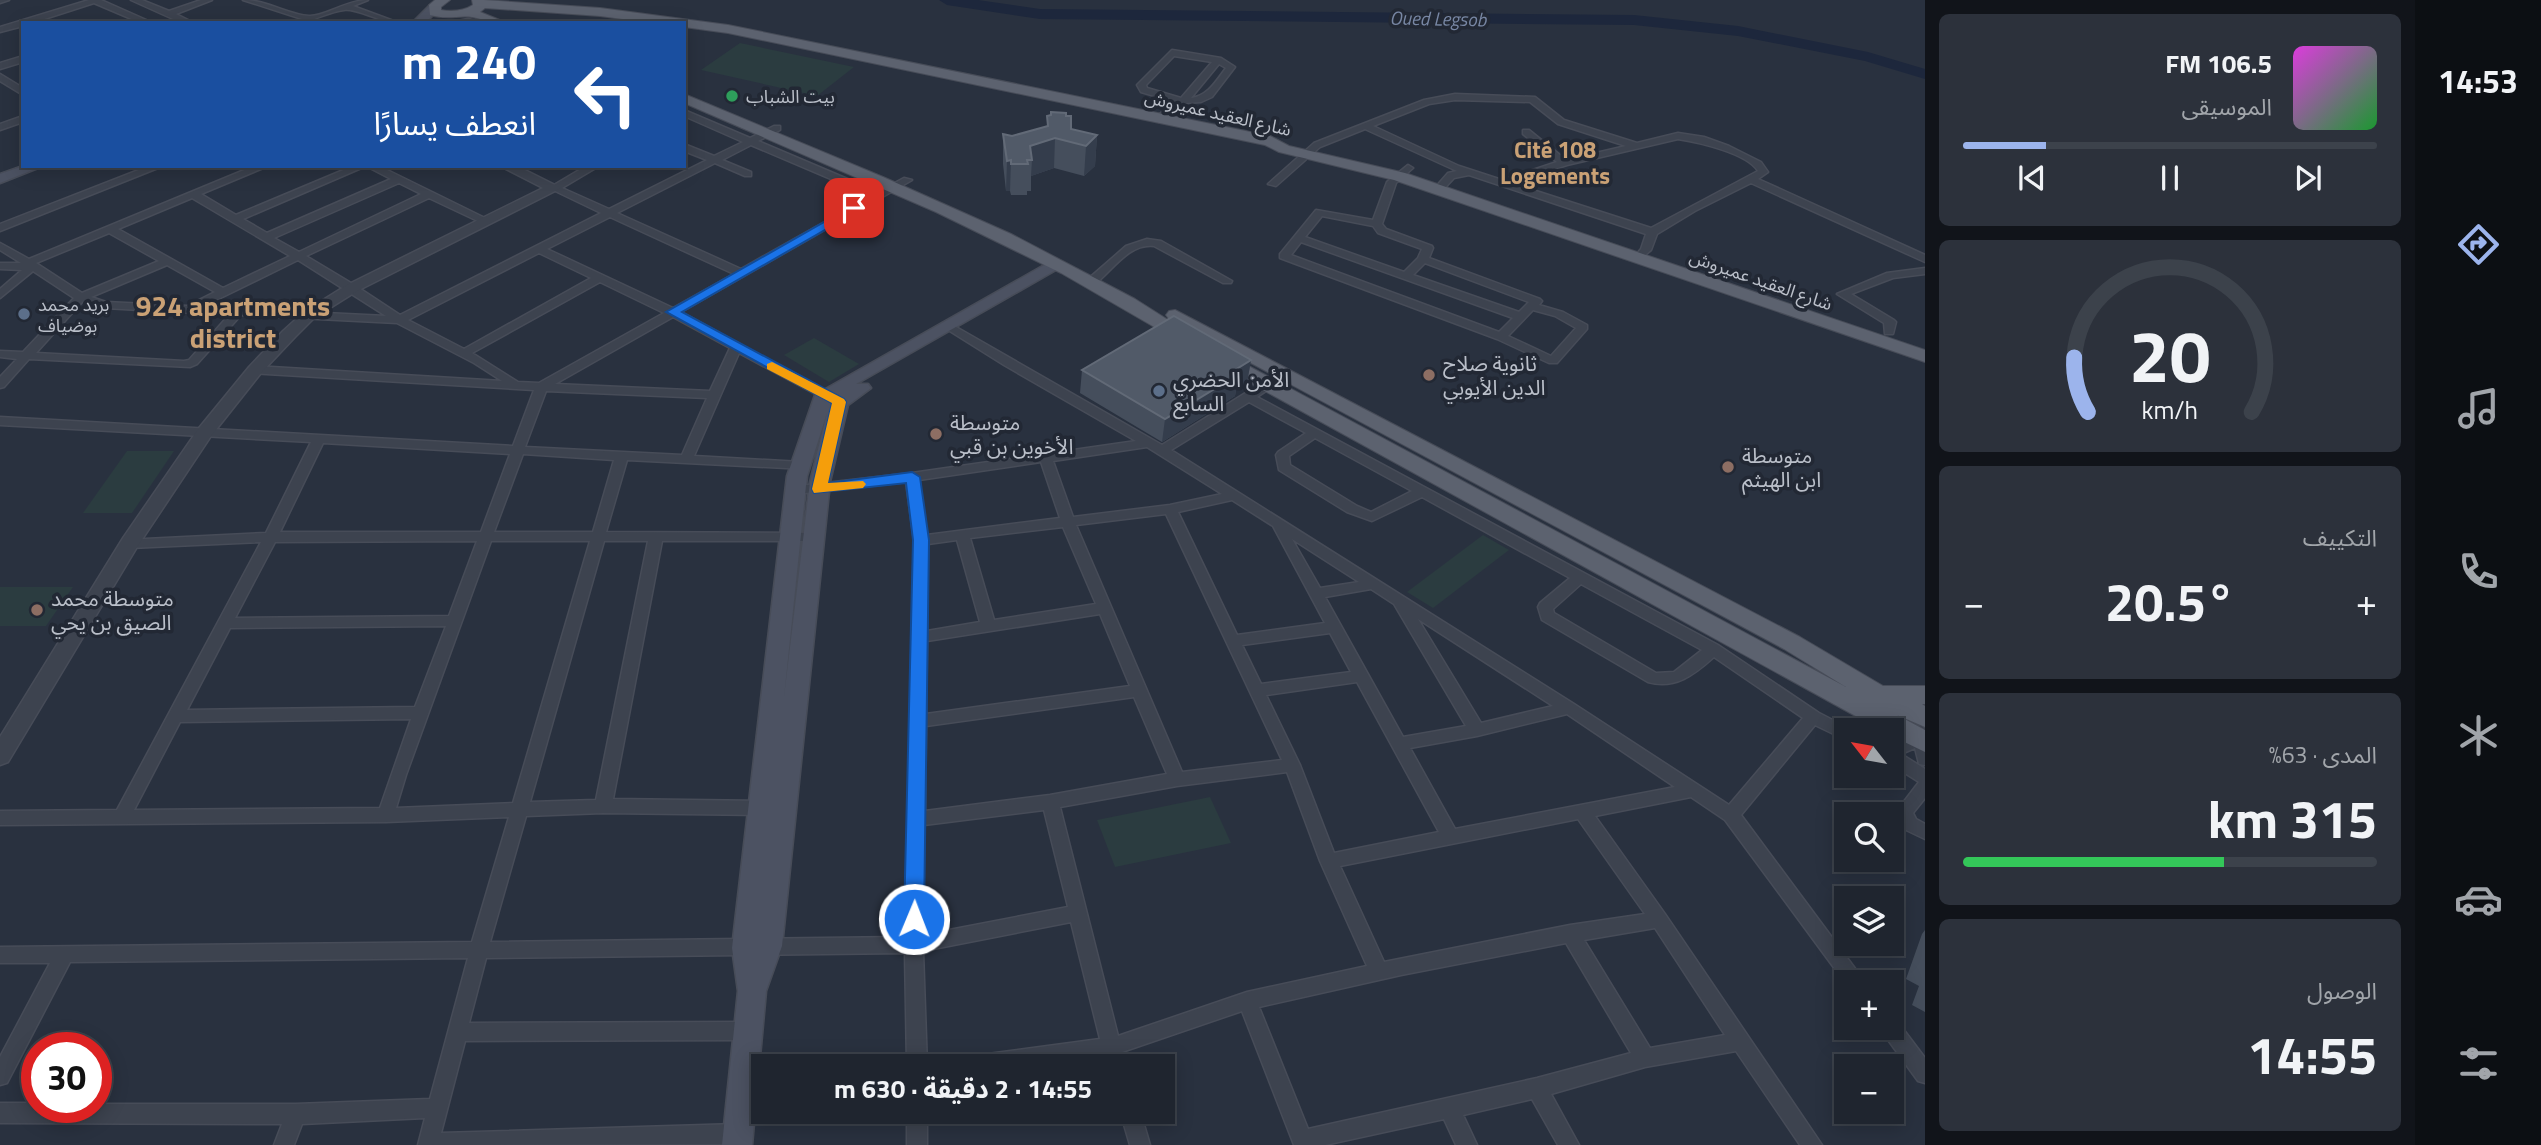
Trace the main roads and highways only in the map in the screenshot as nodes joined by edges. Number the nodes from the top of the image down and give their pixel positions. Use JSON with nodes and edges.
{"nodes":[{"id":1,"x":522,"y":3,"type":"edge"},
{"id":2,"x":476,"y":6,"type":"edge"},
{"id":3,"x":434,"y":8,"type":"edge"},
{"id":4,"x":451,"y":19,"type":"edge"},
{"id":5,"x":505,"y":19,"type":"edge"},
{"id":6,"x":420,"y":21,"type":"edge"},
{"id":7,"x":683,"y":21,"type":"edge"},
{"id":8,"x":686,"y":21,"type":"edge"},
{"id":9,"x":686,"y":89,"type":"edge"},
{"id":10,"x":686,"y":111,"type":"edge"},
{"id":11,"x":765,"y":134,"type":"junction"},
{"id":12,"x":30,"y":168,"type":"edge"},
{"id":13,"x":0,"y":179,"type":"edge"},
{"id":14,"x":901,"y":183,"type":"junction"},
{"id":15,"x":1062,"y":267,"type":"junction"},
{"id":16,"x":1701,"y":274,"type":"junction"},
{"id":17,"x":1096,"y":279,"type":"junction"},
{"id":18,"x":1925,"y":344,"type":"edge"},
{"id":19,"x":1925,"y":356,"type":"edge"},
{"id":20,"x":832,"y":398,"type":"junction"},
{"id":21,"x":1343,"y":416,"type":"junction"},
{"id":22,"x":1878,"y":695,"type":"junction"},
{"id":23,"x":1925,"y":695,"type":"edge"},
{"id":24,"x":1925,"y":717,"type":"edge"},
{"id":25,"x":1924,"y":744,"type":"edge"},
{"id":26,"x":773,"y":808,"type":"junction"},
{"id":27,"x":752,"y":991,"type":"junction"},
{"id":28,"x":737,"y":1140,"type":"edge"}],
"edges":[{"from":1,"to":2,"type":"main road","name":"شارع العقيد عميروش"},
{"from":1,"to":5,"type":"main road"},
{"from":1,"to":7,"type":"main road","name":"شارع العقيد عميروش"},
{"from":2,"to":4,"type":"main road","name":"شارع العقيد عميروش"},
{"from":2,"to":5,"type":"main road"},
{"from":3,"to":4,"type":"main road"},
{"from":3,"to":6,"type":"main road"},
{"from":8,"to":16,"type":"main road","name":"شارع العقيد عميروش"},
{"from":9,"to":11,"type":"main road"},
{"from":10,"to":11,"type":"main road"},
{"from":11,"to":14,"type":"main road"},
{"from":12,"to":13,"type":"main road"},
{"from":14,"to":15,"type":"main road"},
{"from":14,"to":17,"type":"main road"},
{"from":15,"to":17,"type":"main road"},
{"from":15,"to":20,"type":"main road"},
{"from":16,"to":18,"type":"main road","name":"شارع العقيد عميروش"},
{"from":16,"to":19,"type":"main road","name":"شارع العقيد عميروش"},
{"from":17,"to":21,"type":"main road"},
{"from":17,"to":21,"type":"main road"},
{"from":20,"to":26,"type":"main road"},
{"from":20,"to":26,"type":"main road"},
{"from":21,"to":22,"type":"main road"},
{"from":21,"to":25,"type":"main road"},
{"from":22,"to":23,"type":"main road"},
{"from":22,"to":24,"type":"main road"},
{"from":26,"to":27,"type":"main road"},
{"from":26,"to":27,"type":"main road"},
{"from":27,"to":28,"type":"main road"}]}
